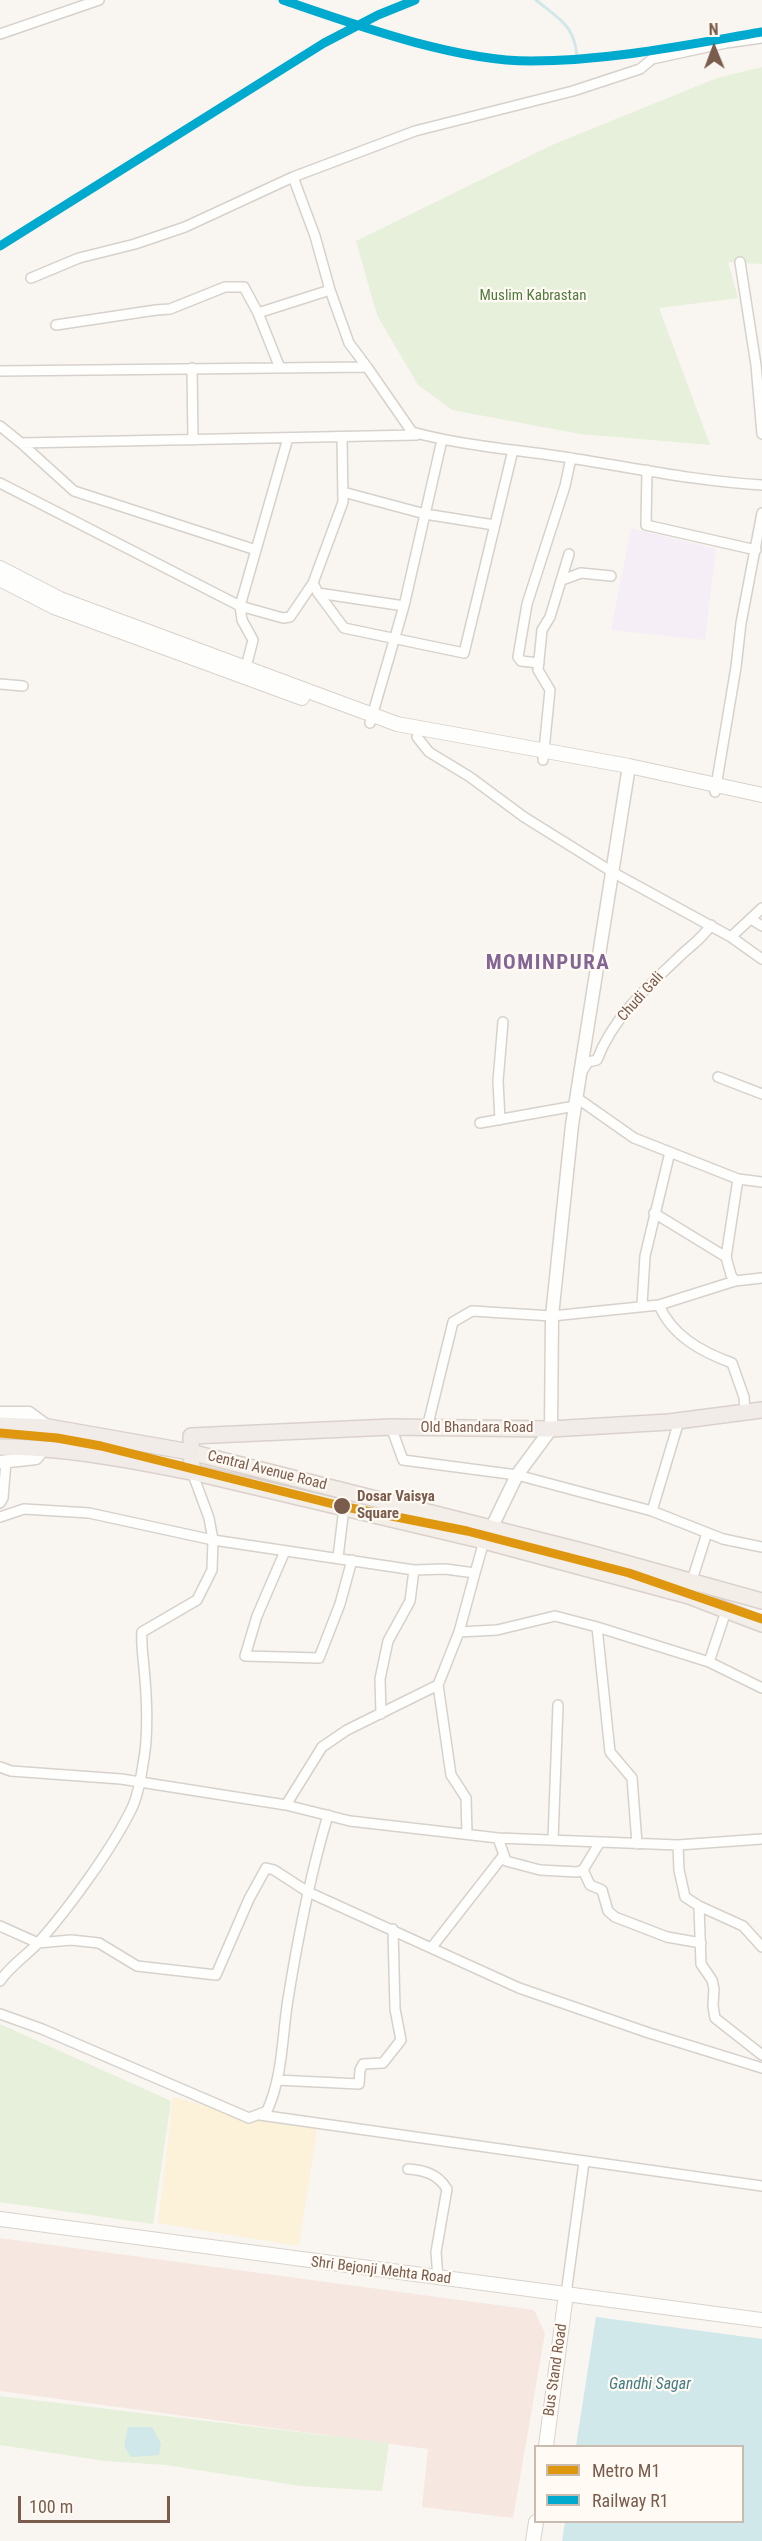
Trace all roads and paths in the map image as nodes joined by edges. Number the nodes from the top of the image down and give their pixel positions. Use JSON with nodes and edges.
{"nodes":[{"id":1,"x":99,"y":0,"type":"edge"},
{"id":2,"x":0,"y":34,"type":"edge"},
{"id":3,"x":762,"y":38,"type":"edge"},
{"id":4,"x":292,"y":177,"type":"junction"},
{"id":5,"x":740,"y":262,"type":"dead end"},
{"id":6,"x":31,"y":278,"type":"dead end"},
{"id":7,"x":330,"y":290,"type":"junction"},
{"id":8,"x":258,"y":313,"type":"junction"},
{"id":9,"x":56,"y":326,"type":"dead end"},
{"id":10,"x":759,"y":365,"type":"edge"},
{"id":11,"x":367,"y":367,"type":"junction"},
{"id":12,"x":192,"y":368,"type":"junction"},
{"id":13,"x":280,"y":368,"type":"junction"},
{"id":14,"x":0,"y":371,"type":"edge"},
{"id":15,"x":0,"y":426,"type":"edge"},
{"id":16,"x":762,"y":434,"type":"edge"},
{"id":17,"x":421,"y":435,"type":"junction"},
{"id":18,"x":342,"y":437,"type":"junction"},
{"id":19,"x":288,"y":438,"type":"junction"},
{"id":20,"x":193,"y":440,"type":"junction"},
{"id":21,"x":442,"y":440,"type":"junction"},
{"id":22,"x":21,"y":443,"type":"junction"},
{"id":23,"x":513,"y":450,"type":"junction"},
{"id":24,"x":571,"y":458,"type":"junction"},
{"id":25,"x":647,"y":470,"type":"junction"},
{"id":26,"x":0,"y":483,"type":"edge"},
{"id":27,"x":762,"y":485,"type":"edge"},
{"id":28,"x":343,"y":492,"type":"junction"},
{"id":29,"x":762,"y":513,"type":"edge"},
{"id":30,"x":425,"y":514,"type":"junction"},
{"id":31,"x":494,"y":525,"type":"junction"},
{"id":32,"x":761,"y":526,"type":"edge"},
{"id":33,"x":256,"y":550,"type":"junction"},
{"id":34,"x":756,"y":550,"type":"junction"},
{"id":35,"x":569,"y":554,"type":"dead end"},
{"id":36,"x":0,"y":568,"type":"edge"},
{"id":37,"x":611,"y":576,"type":"dead end"},
{"id":38,"x":0,"y":579,"type":"edge"},
{"id":39,"x":562,"y":580,"type":"junction"},
{"id":40,"x":312,"y":583,"type":"junction"},
{"id":41,"x":318,"y":593,"type":"junction"},
{"id":42,"x":240,"y":606,"type":"junction"},
{"id":43,"x":404,"y":606,"type":"junction"},
{"id":44,"x":136,"y":631,"type":"junction"},
{"id":45,"x":395,"y":638,"type":"junction"},
{"id":46,"x":191,"y":652,"type":"junction"},
{"id":47,"x":538,"y":663,"type":"junction"},
{"id":48,"x":246,"y":667,"type":"junction"},
{"id":49,"x":0,"y":684,"type":"edge"},
{"id":50,"x":23,"y":686,"type":"dead end"},
{"id":51,"x":372,"y":719,"type":"junction"},
{"id":52,"x":417,"y":737,"type":"junction"},
{"id":53,"x":544,"y":756,"type":"junction"},
{"id":54,"x":629,"y":771,"type":"junction"},
{"id":55,"x":716,"y":789,"type":"junction"},
{"id":56,"x":762,"y":795,"type":"edge"},
{"id":57,"x":762,"y":802,"type":"edge"},
{"id":58,"x":614,"y":873,"type":"junction"},
{"id":59,"x":762,"y":908,"type":"edge"},
{"id":60,"x":751,"y":919,"type":"junction"},
{"id":61,"x":711,"y":925,"type":"junction"},
{"id":62,"x":762,"y":926,"type":"edge"},
{"id":63,"x":731,"y":937,"type":"junction"},
{"id":64,"x":762,"y":959,"type":"edge"},
{"id":65,"x":503,"y":1022,"type":"dead end"},
{"id":66,"x":580,"y":1074,"type":"junction"},
{"id":67,"x":718,"y":1077,"type":"dead end"},
{"id":68,"x":762,"y":1094,"type":"edge"},
{"id":69,"x":576,"y":1102,"type":"junction"},
{"id":70,"x":500,"y":1120,"type":"junction"},
{"id":71,"x":480,"y":1123,"type":"dead end"},
{"id":72,"x":670,"y":1152,"type":"junction"},
{"id":73,"x":738,"y":1179,"type":"junction"},
{"id":74,"x":762,"y":1182,"type":"edge"},
{"id":75,"x":654,"y":1213,"type":"junction"},
{"id":76,"x":726,"y":1257,"type":"junction"},
{"id":77,"x":762,"y":1278,"type":"edge"},
{"id":78,"x":735,"y":1281,"type":"junction"},
{"id":79,"x":642,"y":1305,"type":"junction"},
{"id":80,"x":659,"y":1305,"type":"junction"},
{"id":81,"x":552,"y":1316,"type":"junction"},
{"id":82,"x":762,"y":1410,"type":"edge"},
{"id":83,"x":745,"y":1411,"type":"junction"},
{"id":84,"x":0,"y":1413,"type":"edge"},
{"id":85,"x":679,"y":1421,"type":"junction"},
{"id":86,"x":0,"y":1425,"type":"edge"},
{"id":87,"x":48,"y":1427,"type":"junction"},
{"id":88,"x":391,"y":1427,"type":"junction"},
{"id":89,"x":427,"y":1428,"type":"junction"},
{"id":90,"x":551,"y":1429,"type":"junction"},
{"id":91,"x":190,"y":1444,"type":"junction"},
{"id":92,"x":0,"y":1447,"type":"edge"},
{"id":93,"x":43,"y":1449,"type":"junction"},
{"id":94,"x":3,"y":1462,"type":"edge"},
{"id":95,"x":192,"y":1472,"type":"junction"},
{"id":96,"x":517,"y":1475,"type":"junction"},
{"id":97,"x":0,"y":1503,"type":"edge"},
{"id":98,"x":344,"y":1508,"type":"junction"},
{"id":99,"x":652,"y":1511,"type":"junction"},
{"id":100,"x":0,"y":1517,"type":"edge"},
{"id":101,"x":707,"y":1533,"type":"junction"},
{"id":102,"x":488,"y":1535,"type":"junction"},
{"id":103,"x":213,"y":1540,"type":"junction"},
{"id":104,"x":762,"y":1547,"type":"edge"},
{"id":105,"x":285,"y":1551,"type":"junction"},
{"id":106,"x":338,"y":1557,"type":"junction"},
{"id":107,"x":352,"y":1560,"type":"junction"},
{"id":108,"x":414,"y":1570,"type":"junction"},
{"id":109,"x":474,"y":1573,"type":"junction"},
{"id":110,"x":692,"y":1580,"type":"junction"},
{"id":111,"x":762,"y":1601,"type":"edge"},
{"id":112,"x":726,"y":1611,"type":"junction"},
{"id":113,"x":762,"y":1624,"type":"edge"},
{"id":114,"x":597,"y":1627,"type":"junction"},
{"id":115,"x":459,"y":1632,"type":"junction"},
{"id":116,"x":709,"y":1662,"type":"junction"},
{"id":117,"x":438,"y":1684,"type":"junction"},
{"id":118,"x":762,"y":1688,"type":"edge"},
{"id":119,"x":558,"y":1705,"type":"dead end"},
{"id":120,"x":381,"y":1714,"type":"junction"},
{"id":121,"x":0,"y":1767,"type":"edge"},
{"id":122,"x":139,"y":1783,"type":"junction"},
{"id":123,"x":286,"y":1805,"type":"junction"},
{"id":124,"x":328,"y":1815,"type":"junction"},
{"id":125,"x":467,"y":1834,"type":"junction"},
{"id":126,"x":498,"y":1838,"type":"junction"},
{"id":127,"x":762,"y":1839,"type":"edge"},
{"id":128,"x":553,"y":1840,"type":"junction"},
{"id":129,"x":600,"y":1842,"type":"junction"},
{"id":130,"x":637,"y":1844,"type":"junction"},
{"id":131,"x":678,"y":1845,"type":"junction"},
{"id":132,"x":504,"y":1856,"type":"junction"},
{"id":133,"x":583,"y":1870,"type":"junction"},
{"id":134,"x":308,"y":1892,"type":"junction"},
{"id":135,"x":699,"y":1906,"type":"junction"},
{"id":136,"x":0,"y":1926,"type":"edge"},
{"id":137,"x":393,"y":1929,"type":"junction"},
{"id":138,"x":38,"y":1943,"type":"junction"},
{"id":139,"x":701,"y":1943,"type":"junction"},
{"id":140,"x":432,"y":1947,"type":"junction"},
{"id":141,"x":762,"y":1947,"type":"edge"},
{"id":142,"x":0,"y":1981,"type":"edge"},
{"id":143,"x":0,"y":2014,"type":"edge"},
{"id":144,"x":762,"y":2055,"type":"edge"},
{"id":145,"x":762,"y":2068,"type":"edge"},
{"id":146,"x":277,"y":2080,"type":"junction"},
{"id":147,"x":258,"y":2114,"type":"junction"},
{"id":148,"x":585,"y":2162,"type":"junction"},
{"id":149,"x":408,"y":2169,"type":"dead end"},
{"id":150,"x":762,"y":2186,"type":"edge"},
{"id":151,"x":0,"y":2219,"type":"edge"},
{"id":152,"x":438,"y":2278,"type":"junction"},
{"id":153,"x":566,"y":2294,"type":"junction"},
{"id":154,"x":762,"y":2320,"type":"edge"},
{"id":155,"x":546,"y":2445,"type":"edge"},
{"id":156,"x":536,"y":2523,"type":"edge"},
{"id":157,"x":533,"y":2541,"type":"edge"}],
"edges":[{"from":1,"to":2,"type":"street"},
{"from":3,"to":4,"type":"street"},
{"from":4,"to":6,"type":"street"},
{"from":4,"to":7,"type":"street"},
{"from":5,"to":10,"type":"street"},
{"from":7,"to":8,"type":"street"},
{"from":7,"to":11,"type":"street"},
{"from":8,"to":9,"type":"street"},
{"from":8,"to":13,"type":"street"},
{"from":10,"to":16,"type":"street"},
{"from":11,"to":13,"type":"street"},
{"from":11,"to":17,"type":"street"},
{"from":12,"to":13,"type":"street"},
{"from":12,"to":14,"type":"street"},
{"from":12,"to":20,"type":"street"},
{"from":15,"to":22,"type":"street"},
{"from":17,"to":18,"type":"street"},
{"from":17,"to":21,"type":"street"},
{"from":18,"to":19,"type":"street"},
{"from":18,"to":28,"type":"street"},
{"from":19,"to":20,"type":"street"},
{"from":19,"to":33,"type":"street"},
{"from":20,"to":22,"type":"street"},
{"from":21,"to":23,"type":"street"},
{"from":21,"to":30,"type":"street"},
{"from":22,"to":33,"type":"street"},
{"from":23,"to":24,"type":"street"},
{"from":23,"to":31,"type":"street"},
{"from":24,"to":25,"type":"street"},
{"from":24,"to":47,"type":"street"},
{"from":25,"to":27,"type":"street"},
{"from":25,"to":34,"type":"street"},
{"from":26,"to":42,"type":"street"},
{"from":28,"to":30,"type":"street"},
{"from":28,"to":40,"type":"street"},
{"from":29,"to":32,"type":"street"},
{"from":30,"to":31,"type":"street"},
{"from":30,"to":43,"type":"street"},
{"from":31,"to":45,"type":"street"},
{"from":32,"to":34,"type":"street"},
{"from":33,"to":42,"type":"street"},
{"from":34,"to":55,"type":"street"},
{"from":35,"to":39,"type":"street"},
{"from":36,"to":44,"type":"main road"},
{"from":37,"to":39,"type":"street"},
{"from":38,"to":44,"type":"main road"},
{"from":39,"to":47,"type":"street"},
{"from":40,"to":41,"type":"street"},
{"from":40,"to":42,"type":"street"},
{"from":41,"to":43,"type":"street"},
{"from":41,"to":45,"type":"street"},
{"from":42,"to":48,"type":"street"},
{"from":43,"to":45,"type":"street"},
{"from":44,"to":46,"type":"main road"},
{"from":45,"to":51,"type":"street"},
{"from":46,"to":48,"type":"main road"},
{"from":46,"to":51,"type":"main road"},
{"from":47,"to":53,"type":"street"},
{"from":48,"to":51,"type":"main road"},
{"from":49,"to":50,"type":"street"},
{"from":51,"to":52,"type":"main road"},
{"from":51,"to":53,"type":"main road"},
{"from":52,"to":53,"type":"main road"},
{"from":52,"to":58,"type":"street"},
{"from":53,"to":54,"type":"main road"},
{"from":54,"to":55,"type":"main road"},
{"from":54,"to":58,"type":"street"},
{"from":55,"to":56,"type":"main road"},
{"from":55,"to":57,"type":"main road"},
{"from":58,"to":61,"type":"street"},
{"from":58,"to":66,"type":"street"},
{"from":59,"to":60,"type":"street"},
{"from":60,"to":62,"type":"street"},
{"from":60,"to":63,"type":"street"},
{"from":61,"to":63,"type":"street"},
{"from":61,"to":66,"type":"street","name":"Chudi Gali"},
{"from":63,"to":64,"type":"street"},
{"from":65,"to":70,"type":"street"},
{"from":66,"to":69,"type":"street"},
{"from":67,"to":68,"type":"street"},
{"from":69,"to":70,"type":"street"},
{"from":69,"to":72,"type":"street"},
{"from":69,"to":81,"type":"street"},
{"from":70,"to":71,"type":"street"},
{"from":72,"to":73,"type":"street"},
{"from":72,"to":75,"type":"street"},
{"from":73,"to":74,"type":"street"},
{"from":73,"to":76,"type":"street"},
{"from":75,"to":76,"type":"street"},
{"from":75,"to":79,"type":"street"},
{"from":76,"to":78,"type":"street"},
{"from":77,"to":78,"type":"street"},
{"from":78,"to":80,"type":"street"},
{"from":79,"to":80,"type":"street"},
{"from":79,"to":81,"type":"street"},
{"from":80,"to":83,"type":"street"},
{"from":81,"to":89,"type":"street"},
{"from":81,"to":90,"type":"street"},
{"from":82,"to":83,"type":"highway","name":"Old Bhandara Road"},
{"from":83,"to":85,"type":"highway","name":"Old Bhandara Road"},
{"from":84,"to":87,"type":"street"},
{"from":85,"to":90,"type":"highway","name":"Old Bhandara Road"},
{"from":85,"to":99,"type":"street"},
{"from":86,"to":87,"type":"highway","name":"Old Bhandara Road"},
{"from":87,"to":91,"type":"highway","name":"Old Bhandara Road"},
{"from":88,"to":89,"type":"highway","name":"Old Bhandara Road"},
{"from":88,"to":91,"type":"highway","name":"Old Bhandara Road"},
{"from":88,"to":96,"type":"street"},
{"from":89,"to":90,"type":"highway","name":"Old Bhandara Road"},
{"from":90,"to":96,"type":"street"},
{"from":91,"to":95,"type":"highway"},
{"from":91,"to":102,"type":"main road","name":"Central Avenue Road"},
{"from":92,"to":93,"type":"highway","name":"Central Avenue Road"},
{"from":93,"to":94,"type":"street"},
{"from":93,"to":95,"type":"highway","name":"Central Avenue Road"},
{"from":94,"to":97,"type":"street"},
{"from":95,"to":98,"type":"main road","name":"Central Avenue Road"},
{"from":95,"to":103,"type":"street"},
{"from":96,"to":99,"type":"street"},
{"from":96,"to":102,"type":"street"},
{"from":98,"to":102,"type":"main road","name":"Central Avenue Road"},
{"from":98,"to":106,"type":"street"},
{"from":99,"to":101,"type":"street"},
{"from":100,"to":103,"type":"street"},
{"from":101,"to":104,"type":"street"},
{"from":101,"to":110,"type":"street"},
{"from":102,"to":109,"type":"street"},
{"from":102,"to":110,"type":"main road","name":"Central Avenue Road"},
{"from":102,"to":112,"type":"main road","name":"Central Avenue Road"},
{"from":103,"to":105,"type":"street"},
{"from":103,"to":122,"type":"street"},
{"from":105,"to":106,"type":"street"},
{"from":105,"to":107,"type":"street"},
{"from":106,"to":107,"type":"street"},
{"from":107,"to":108,"type":"street"},
{"from":108,"to":109,"type":"street"},
{"from":108,"to":120,"type":"street"},
{"from":109,"to":115,"type":"street"},
{"from":110,"to":111,"type":"main road","name":"Central Avenue Road"},
{"from":112,"to":113,"type":"main road","name":"Central Avenue Road"},
{"from":112,"to":116,"type":"street"},
{"from":114,"to":115,"type":"street"},
{"from":114,"to":116,"type":"street"},
{"from":114,"to":130,"type":"street"},
{"from":115,"to":117,"type":"street"},
{"from":116,"to":118,"type":"street"},
{"from":117,"to":120,"type":"street"},
{"from":117,"to":125,"type":"street"},
{"from":119,"to":128,"type":"street"},
{"from":120,"to":123,"type":"street"},
{"from":121,"to":122,"type":"street"},
{"from":122,"to":123,"type":"street"},
{"from":122,"to":138,"type":"street"},
{"from":123,"to":124,"type":"street"},
{"from":124,"to":125,"type":"street"},
{"from":124,"to":134,"type":"street"},
{"from":125,"to":126,"type":"street"},
{"from":126,"to":128,"type":"street"},
{"from":126,"to":132,"type":"street"},
{"from":127,"to":131,"type":"street"},
{"from":128,"to":129,"type":"street"},
{"from":129,"to":130,"type":"street"},
{"from":129,"to":133,"type":"street"},
{"from":130,"to":131,"type":"street"},
{"from":131,"to":135,"type":"street"},
{"from":132,"to":133,"type":"street"},
{"from":132,"to":140,"type":"street"},
{"from":133,"to":139,"type":"street"},
{"from":134,"to":137,"type":"street"},
{"from":134,"to":138,"type":"street"},
{"from":134,"to":146,"type":"street"},
{"from":135,"to":139,"type":"street"},
{"from":135,"to":141,"type":"street"},
{"from":136,"to":138,"type":"street"},
{"from":137,"to":140,"type":"street"},
{"from":137,"to":146,"type":"street"},
{"from":138,"to":142,"type":"street"},
{"from":139,"to":144,"type":"street"},
{"from":140,"to":145,"type":"street"},
{"from":143,"to":147,"type":"street"},
{"from":146,"to":147,"type":"street"},
{"from":147,"to":148,"type":"street"},
{"from":148,"to":150,"type":"street"},
{"from":148,"to":153,"type":"street"},
{"from":149,"to":152,"type":"street"},
{"from":151,"to":152,"type":"main road","name":"Shri Bejonji Mehta Road"},
{"from":152,"to":153,"type":"main road","name":"Shri Bejonji Mehta Road"},
{"from":153,"to":154,"type":"main road","name":"Shri Bejonji Mehta Road"},
{"from":153,"to":155,"type":"main road","name":"Bus Stand Road"},
{"from":156,"to":157,"type":"main road"}]}
